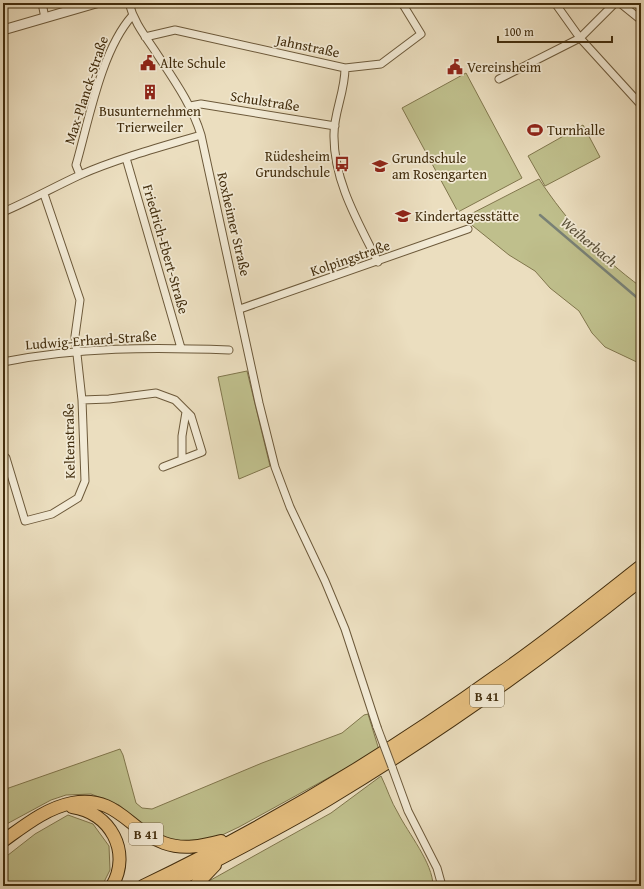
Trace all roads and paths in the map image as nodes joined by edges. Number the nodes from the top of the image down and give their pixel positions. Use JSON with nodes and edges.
{"nodes":[{"id":1,"x":42,"y":3,"type":"edge"},
{"id":2,"x":96,"y":3,"type":"edge"},
{"id":3,"x":129,"y":3,"type":"edge"},
{"id":4,"x":402,"y":3,"type":"edge"},
{"id":5,"x":555,"y":3,"type":"edge"},
{"id":6,"x":620,"y":3,"type":"edge"},
{"id":7,"x":132,"y":16,"type":"junction"},
{"id":8,"x":45,"y":18,"type":"junction"},
{"id":9,"x":641,"y":20,"type":"edge"},
{"id":10,"x":3,"y":30,"type":"edge"},
{"id":11,"x":145,"y":37,"type":"junction"},
{"id":12,"x":580,"y":38,"type":"junction"},
{"id":13,"x":345,"y":68,"type":"junction"},
{"id":14,"x":499,"y":79,"type":"dead end"},
{"id":15,"x":641,"y":105,"type":"edge"},
{"id":16,"x":190,"y":106,"type":"junction"},
{"id":17,"x":335,"y":126,"type":"junction"},
{"id":18,"x":201,"y":135,"type":"junction"},
{"id":19,"x":126,"y":158,"type":"junction"},
{"id":20,"x":80,"y":175,"type":"junction"},
{"id":21,"x":44,"y":194,"type":"junction"},
{"id":22,"x":3,"y":212,"type":"edge"},
{"id":23,"x":468,"y":229,"type":"dead end"},
{"id":24,"x":378,"y":262,"type":"junction"},
{"id":25,"x":240,"y":309,"type":"junction"},
{"id":26,"x":181,"y":348,"type":"junction"},
{"id":27,"x":229,"y":350,"type":"dead end"},
{"id":28,"x":76,"y":351,"type":"junction"},
{"id":29,"x":3,"y":362,"type":"edge"},
{"id":30,"x":82,"y":400,"type":"junction"},
{"id":31,"x":186,"y":412,"type":"junction"},
{"id":32,"x":3,"y":455,"type":"edge"},
{"id":33,"x":182,"y":459,"type":"junction"},
{"id":34,"x":163,"y":467,"type":"dead end"},
{"id":35,"x":641,"y":566,"type":"edge"},
{"id":36,"x":641,"y":580,"type":"edge"},
{"id":37,"x":57,"y":808,"type":"junction"},
{"id":38,"x":242,"y":836,"type":"junction"},
{"id":39,"x":3,"y":841,"type":"edge"},
{"id":40,"x":224,"y":857,"type":"junction"},
{"id":41,"x":112,"y":886,"type":"edge"},
{"id":42,"x":143,"y":886,"type":"edge"},
{"id":43,"x":167,"y":886,"type":"edge"},
{"id":44,"x":195,"y":886,"type":"edge"},
{"id":45,"x":442,"y":886,"type":"edge"}],
"edges":[{"from":1,"to":8,"type":"street"},
{"from":2,"to":8,"type":"street"},
{"from":3,"to":7,"type":"street","name":"Roxheimer Straße"},
{"from":4,"to":13,"type":"street","name":"Jahnstraße"},
{"from":5,"to":12,"type":"street"},
{"from":6,"to":9,"type":"street"},
{"from":6,"to":12,"type":"street"},
{"from":7,"to":11,"type":"street","name":"Roxheimer Straße"},
{"from":7,"to":20,"type":"street","name":"Max-Planck-Straße"},
{"from":8,"to":10,"type":"street"},
{"from":11,"to":13,"type":"street","name":"Jahnstraße"},
{"from":11,"to":16,"type":"street","name":"Roxheimer Straße"},
{"from":12,"to":14,"type":"street"},
{"from":12,"to":15,"type":"street"},
{"from":13,"to":17,"type":"street"},
{"from":16,"to":17,"type":"street","name":"Schulstraße"},
{"from":16,"to":18,"type":"street","name":"Roxheimer Straße"},
{"from":17,"to":24,"type":"street"},
{"from":18,"to":19,"type":"street"},
{"from":18,"to":25,"type":"street","name":"Roxheimer Straße"},
{"from":19,"to":20,"type":"street"},
{"from":19,"to":26,"type":"street","name":"Friedrich-Ebert-Straße"},
{"from":20,"to":21,"type":"street"},
{"from":21,"to":22,"type":"street"},
{"from":21,"to":28,"type":"street","name":"Keltenstraße"},
{"from":23,"to":24,"type":"street","name":"Kolpingstraße"},
{"from":24,"to":25,"type":"street","name":"Kolpingstraße"},
{"from":25,"to":45,"type":"street","name":"Roxheimer Straße","bridge":true},
{"from":26,"to":27,"type":"street","name":"Ludwig-Erhard-Straße"},
{"from":26,"to":28,"type":"street","name":"Ludwig-Erhard-Straße"},
{"from":28,"to":29,"type":"street","name":"Ludwig-Erhard-Straße"},
{"from":28,"to":30,"type":"street","name":"Keltenstraße"},
{"from":30,"to":31,"type":"street"},
{"from":30,"to":32,"type":"street","name":"Keltenstraße"},
{"from":31,"to":33,"type":"street"},
{"from":31,"to":33,"type":"street"},
{"from":33,"to":34,"type":"street"},
{"from":35,"to":38,"type":"highway","number":"B 41"},
{"from":36,"to":40,"type":"highway","number":"B 41"},
{"from":37,"to":38,"type":"highway","number":"B 41"},
{"from":37,"to":39,"type":"highway"},
{"from":37,"to":41,"type":"highway","number":"B 41"},
{"from":38,"to":42,"type":"highway","number":"B 41"},
{"from":40,"to":43,"type":"highway","number":"B 41"},
{"from":40,"to":44,"type":"highway","number":"B 41"}]}
